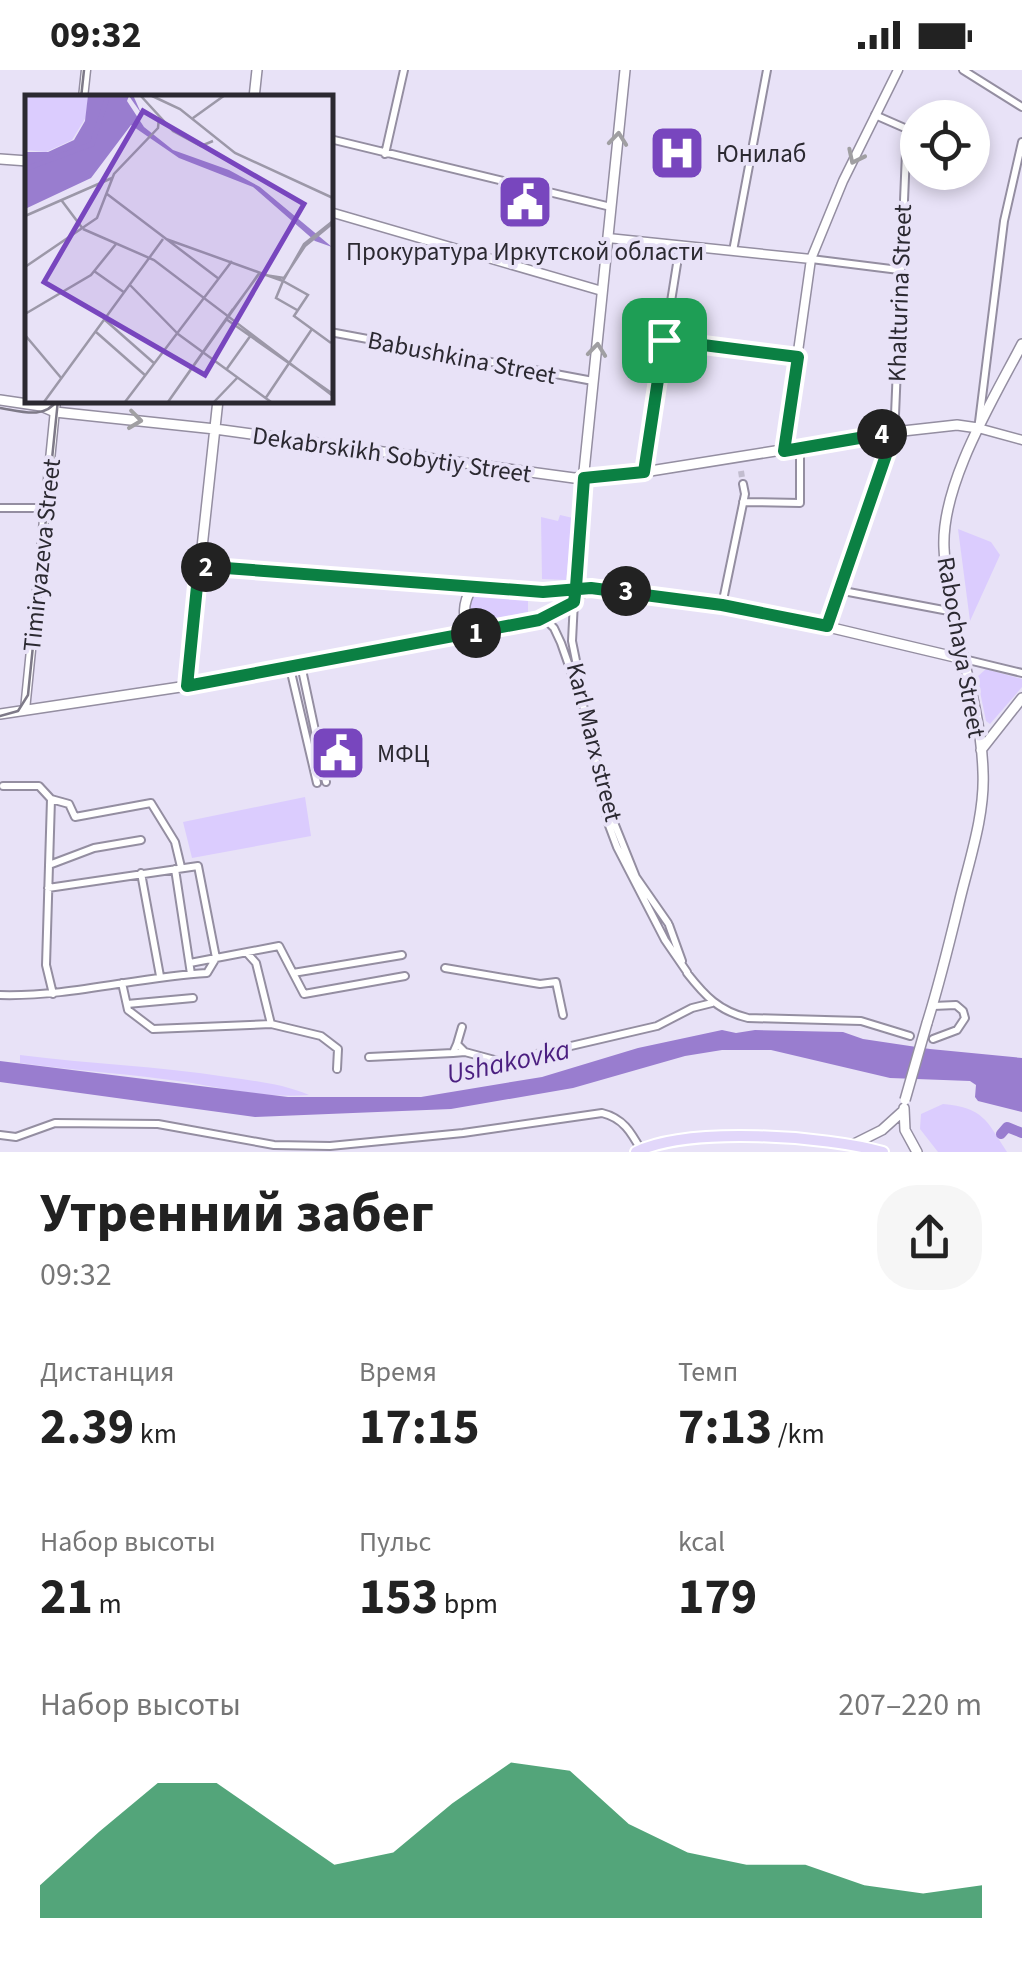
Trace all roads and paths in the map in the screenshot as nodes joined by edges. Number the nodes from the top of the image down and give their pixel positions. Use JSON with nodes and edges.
{"nodes":[{"id":1,"x":86,"y":70,"type":"edge"},
{"id":2,"x":257,"y":70,"type":"edge"},
{"id":3,"x":404,"y":70,"type":"edge"},
{"id":4,"x":624,"y":70,"type":"edge"},
{"id":5,"x":767,"y":70,"type":"edge"},
{"id":6,"x":898,"y":70,"type":"edge"},
{"id":7,"x":963,"y":70,"type":"edge"},
{"id":8,"x":84,"y":95,"type":"edge"},
{"id":9,"x":254,"y":95,"type":"edge"},
{"id":10,"x":1022,"y":107,"type":"edge"},
{"id":11,"x":874,"y":115,"type":"junction"},
{"id":12,"x":332,"y":140,"type":"edge"},
{"id":13,"x":1022,"y":142,"type":"edge"},
{"id":14,"x":386,"y":154,"type":"junction"},
{"id":15,"x":0,"y":158,"type":"edge"},
{"id":16,"x":25,"y":161,"type":"edge"},
{"id":17,"x":611,"y":207,"type":"junction"},
{"id":18,"x":332,"y":213,"type":"edge"},
{"id":19,"x":608,"y":238,"type":"junction"},
{"id":20,"x":680,"y":245,"type":"junction"},
{"id":21,"x":733,"y":251,"type":"junction"},
{"id":22,"x":811,"y":259,"type":"junction"},
{"id":23,"x":899,"y":270,"type":"junction"},
{"id":24,"x":602,"y":291,"type":"junction"},
{"id":25,"x":332,"y":332,"type":"edge"},
{"id":26,"x":664,"y":340,"type":"junction"},
{"id":27,"x":1022,"y":344,"type":"edge"},
{"id":28,"x":798,"y":357,"type":"junction"},
{"id":29,"x":594,"y":382,"type":"junction"},
{"id":30,"x":0,"y":400,"type":"edge"},
{"id":31,"x":56,"y":402,"type":"edge"},
{"id":32,"x":218,"y":402,"type":"edge"},
{"id":33,"x":55,"y":412,"type":"junction"},
{"id":34,"x":978,"y":428,"type":"junction"},
{"id":35,"x":215,"y":429,"type":"junction"},
{"id":36,"x":894,"y":432,"type":"junction"},
{"id":37,"x":1022,"y":440,"type":"edge"},
{"id":38,"x":800,"y":448,"type":"junction"},
{"id":39,"x":784,"y":451,"type":"junction"},
{"id":40,"x":644,"y":472,"type":"junction"},
{"id":41,"x":584,"y":478,"type":"junction"},
{"id":42,"x":743,"y":484,"type":"tunnel mouth"},
{"id":43,"x":744,"y":502,"type":"junction"},
{"id":44,"x":0,"y":508,"type":"edge"},
{"id":45,"x":47,"y":508,"type":"junction"},
{"id":46,"x":199,"y":566,"type":"junction"},
{"id":47,"x":576,"y":587,"type":"junction"},
{"id":48,"x":472,"y":588,"type":"junction"},
{"id":49,"x":591,"y":588,"type":"junction"},
{"id":50,"x":838,"y":590,"type":"junction"},
{"id":51,"x":560,"y":591,"type":"junction"},
{"id":52,"x":574,"y":602,"type":"junction"},
{"id":53,"x":722,"y":605,"type":"junction"},
{"id":54,"x":564,"y":607,"type":"junction"},
{"id":55,"x":954,"y":612,"type":"junction"},
{"id":56,"x":544,"y":618,"type":"junction"},
{"id":57,"x":827,"y":626,"type":"junction"},
{"id":58,"x":468,"y":635,"type":"junction"},
{"id":59,"x":963,"y":659,"type":"junction"},
{"id":60,"x":301,"y":666,"type":"junction"},
{"id":61,"x":290,"y":668,"type":"junction"},
{"id":62,"x":1022,"y":673,"type":"edge"},
{"id":63,"x":187,"y":686,"type":"junction"},
{"id":64,"x":1022,"y":698,"type":"edge"},
{"id":65,"x":25,"y":710,"type":"junction"},
{"id":66,"x":0,"y":714,"type":"edge"},
{"id":67,"x":982,"y":750,"type":"junction"},
{"id":68,"x":4,"y":786,"type":"dead end"},
{"id":69,"x":51,"y":799,"type":"junction"},
{"id":70,"x":141,"y":840,"type":"dead end"},
{"id":71,"x":48,"y":864,"type":"junction"},
{"id":72,"x":178,"y":868,"type":"junction"},
{"id":73,"x":141,"y":872,"type":"junction"},
{"id":74,"x":48,"y":888,"type":"junction"},
{"id":75,"x":669,"y":924,"type":"junction"},
{"id":76,"x":660,"y":930,"type":"junction"},
{"id":77,"x":246,"y":952,"type":"junction"},
{"id":78,"x":402,"y":955,"type":"dead end"},
{"id":79,"x":216,"y":958,"type":"junction"},
{"id":80,"x":190,"y":963,"type":"junction"},
{"id":81,"x":447,"y":968,"type":"dead end"},
{"id":82,"x":293,"y":973,"type":"junction"},
{"id":83,"x":192,"y":974,"type":"dead end"},
{"id":84,"x":684,"y":974,"type":"junction"},
{"id":85,"x":160,"y":976,"type":"junction"},
{"id":86,"x":405,"y":976,"type":"dead end"},
{"id":87,"x":122,"y":983,"type":"junction"},
{"id":88,"x":53,"y":994,"type":"junction"},
{"id":89,"x":0,"y":995,"type":"edge"},
{"id":90,"x":194,"y":998,"type":"dead end"},
{"id":91,"x":713,"y":1003,"type":"junction"},
{"id":92,"x":127,"y":1004,"type":"junction"},
{"id":93,"x":933,"y":1006,"type":"junction"},
{"id":94,"x":563,"y":1015,"type":"dead end"},
{"id":95,"x":270,"y":1024,"type":"junction"},
{"id":96,"x":462,"y":1027,"type":"dead end"},
{"id":97,"x":910,"y":1036,"type":"dead end"},
{"id":98,"x":934,"y":1039,"type":"dead end"},
{"id":99,"x":457,"y":1044,"type":"junction"},
{"id":100,"x":465,"y":1052,"type":"junction"},
{"id":101,"x":454,"y":1053,"type":"junction"},
{"id":102,"x":370,"y":1056,"type":"dead end"},
{"id":103,"x":338,"y":1069,"type":"dead end"},
{"id":104,"x":904,"y":1106,"type":"junction"},
{"id":105,"x":0,"y":1135,"type":"edge"},
{"id":106,"x":852,"y":1145,"type":"junction"},
{"id":107,"x":638,"y":1151,"type":"edge"},
{"id":108,"x":883,"y":1152,"type":"edge"},
{"id":109,"x":917,"y":1152,"type":"edge"}],
"edges":[{"from":1,"to":8,"type":"street"},
{"from":2,"to":9,"type":"main road"},
{"from":3,"to":14,"type":"street"},
{"from":17,"to":4,"type":"main road","name":"Karl Marx street","one_way":true},
{"from":5,"to":21,"type":"street"},
{"from":6,"to":11,"type":"street"},
{"from":7,"to":10,"type":"street"},
{"from":11,"to":22,"type":"street","one_way":true},
{"from":11,"to":23,"type":"street","name":"Khalturina Street"},
{"from":12,"to":14,"type":"street"},
{"from":13,"to":34,"type":"street"},
{"from":14,"to":17,"type":"street"},
{"from":15,"to":16,"type":"main road"},
{"from":17,"to":19,"type":"main road","name":"Karl Marx street"},
{"from":18,"to":24,"type":"street"},
{"from":19,"to":20,"type":"street"},
{"from":19,"to":24,"type":"main road","name":"Karl Marx street"},
{"from":20,"to":21,"type":"street"},
{"from":20,"to":26,"type":"street"},
{"from":21,"to":22,"type":"street"},
{"from":22,"to":23,"type":"street"},
{"from":22,"to":28,"type":"street"},
{"from":23,"to":36,"type":"street","name":"Khalturina Street"},
{"from":29,"to":24,"type":"main road","name":"Karl Marx street","one_way":true},
{"from":25,"to":29,"type":"street","name":"Babushkina Street"},
{"from":26,"to":28,"type":"street"},
{"from":26,"to":40,"type":"street"},
{"from":27,"to":34,"type":"main road","name":"Rabochaya Street"},
{"from":28,"to":39,"type":"street"},
{"from":29,"to":41,"type":"main road","name":"Karl Marx street"},
{"from":30,"to":33,"type":"main road","name":"Dekabrskikh Sobytiy Street"},
{"from":31,"to":33,"type":"street","name":"Timiryazeva Street"},
{"from":32,"to":35,"type":"main road"},
{"from":33,"to":35,"type":"main road","name":"Dekabrskikh Sobytiy Street","one_way":true},
{"from":33,"to":45,"type":"street","name":"Timiryazeva Street"},
{"from":34,"to":36,"type":"main road","name":"Dekabrskikh Sobytiy Street"},
{"from":34,"to":37,"type":"street","name":"Dekabrskikh Sobytiy Street"},
{"from":34,"to":55,"type":"main road","name":"Rabochaya Street"},
{"from":35,"to":41,"type":"main road","name":"Dekabrskikh Sobytiy Street"},
{"from":35,"to":46,"type":"main road"},
{"from":36,"to":38,"type":"main road","name":"Dekabrskikh Sobytiy Street"},
{"from":36,"to":50,"type":"street","name":"Khalturina Street"},
{"from":38,"to":39,"type":"main road","name":"Dekabrskikh Sobytiy Street"},
{"from":38,"to":43,"type":"street"},
{"from":39,"to":40,"type":"main road","name":"Dekabrskikh Sobytiy Street"},
{"from":40,"to":41,"type":"main road","name":"Dekabrskikh Sobytiy Street"},
{"from":41,"to":47,"type":"main road","name":"Karl Marx street"},
{"from":42,"to":43,"type":"street"},
{"from":43,"to":53,"type":"street"},
{"from":44,"to":45,"type":"street"},
{"from":45,"to":65,"type":"street","name":"Timiryazeva Street"},
{"from":46,"to":48,"type":"main road"},
{"from":46,"to":63,"type":"main road"},
{"from":47,"to":49,"type":"main road"},
{"from":47,"to":51,"type":"main road"},
{"from":47,"to":52,"type":"main road","name":"Karl Marx street"},
{"from":48,"to":51,"type":"main road"},
{"from":48,"to":58,"type":"main road"},
{"from":49,"to":52,"type":"main road"},
{"from":49,"to":53,"type":"main road"},
{"from":50,"to":55,"type":"street"},
{"from":50,"to":57,"type":"street","name":"Khalturina Street"},
{"from":51,"to":54,"type":"main road"},
{"from":52,"to":54,"type":"main road"},
{"from":52,"to":75,"type":"street","name":"Karl Marx street"},
{"from":53,"to":57,"type":"main road"},
{"from":54,"to":56,"type":"main road"},
{"from":55,"to":59,"type":"main road","name":"Rabochaya Street"},
{"from":56,"to":58,"type":"main road"},
{"from":56,"to":76,"type":"street"},
{"from":57,"to":59,"type":"main road"},
{"from":58,"to":60,"type":"main road"},
{"from":59,"to":62,"type":"street"},
{"from":59,"to":67,"type":"main road","name":"Rabochaya Street"},
{"from":60,"to":61,"type":"main road"},
{"from":60,"to":61,"type":"street"},
{"from":61,"to":63,"type":"main road"},
{"from":63,"to":65,"type":"main road"},
{"from":64,"to":67,"type":"main road"},
{"from":65,"to":66,"type":"main road"},
{"from":67,"to":93,"type":"main road","name":"Rabochaya Street"},
{"from":68,"to":69,"type":"street"},
{"from":69,"to":71,"type":"street"},
{"from":69,"to":72,"type":"street"},
{"from":70,"to":71,"type":"street"},
{"from":71,"to":74,"type":"street"},
{"from":72,"to":73,"type":"street"},
{"from":72,"to":79,"type":"street"},
{"from":72,"to":80,"type":"street"},
{"from":73,"to":74,"type":"street"},
{"from":73,"to":85,"type":"street"},
{"from":74,"to":88,"type":"street"},
{"from":75,"to":76,"type":"street"},
{"from":75,"to":84,"type":"street","name":"Karl Marx street"},
{"from":76,"to":84,"type":"street"},
{"from":77,"to":79,"type":"street"},
{"from":77,"to":82,"type":"street"},
{"from":77,"to":95,"type":"street"},
{"from":78,"to":82,"type":"street"},
{"from":79,"to":80,"type":"street"},
{"from":79,"to":85,"type":"street"},
{"from":80,"to":83,"type":"street"},
{"from":81,"to":94,"type":"street"},
{"from":82,"to":86,"type":"street"},
{"from":84,"to":91,"type":"street"},
{"from":85,"to":87,"type":"street"},
{"from":87,"to":88,"type":"street"},
{"from":87,"to":92,"type":"street"},
{"from":88,"to":89,"type":"street"},
{"from":90,"to":92,"type":"street"},
{"from":91,"to":97,"type":"street"},
{"from":91,"to":100,"type":"street"},
{"from":92,"to":95,"type":"street"},
{"from":93,"to":98,"type":"street"},
{"from":93,"to":104,"type":"main road","name":"Rabochaya Street","bridge":true},
{"from":95,"to":103,"type":"street"},
{"from":96,"to":99,"type":"street"},
{"from":99,"to":100,"type":"street"},
{"from":99,"to":101,"type":"street"},
{"from":100,"to":101,"type":"street"},
{"from":101,"to":102,"type":"street"},
{"from":104,"to":106,"type":"main road"},
{"from":104,"to":109,"type":"main road"},
{"from":105,"to":107,"type":"street"},
{"from":106,"to":107,"type":"main road"},
{"from":106,"to":108,"type":"main road"}]}
